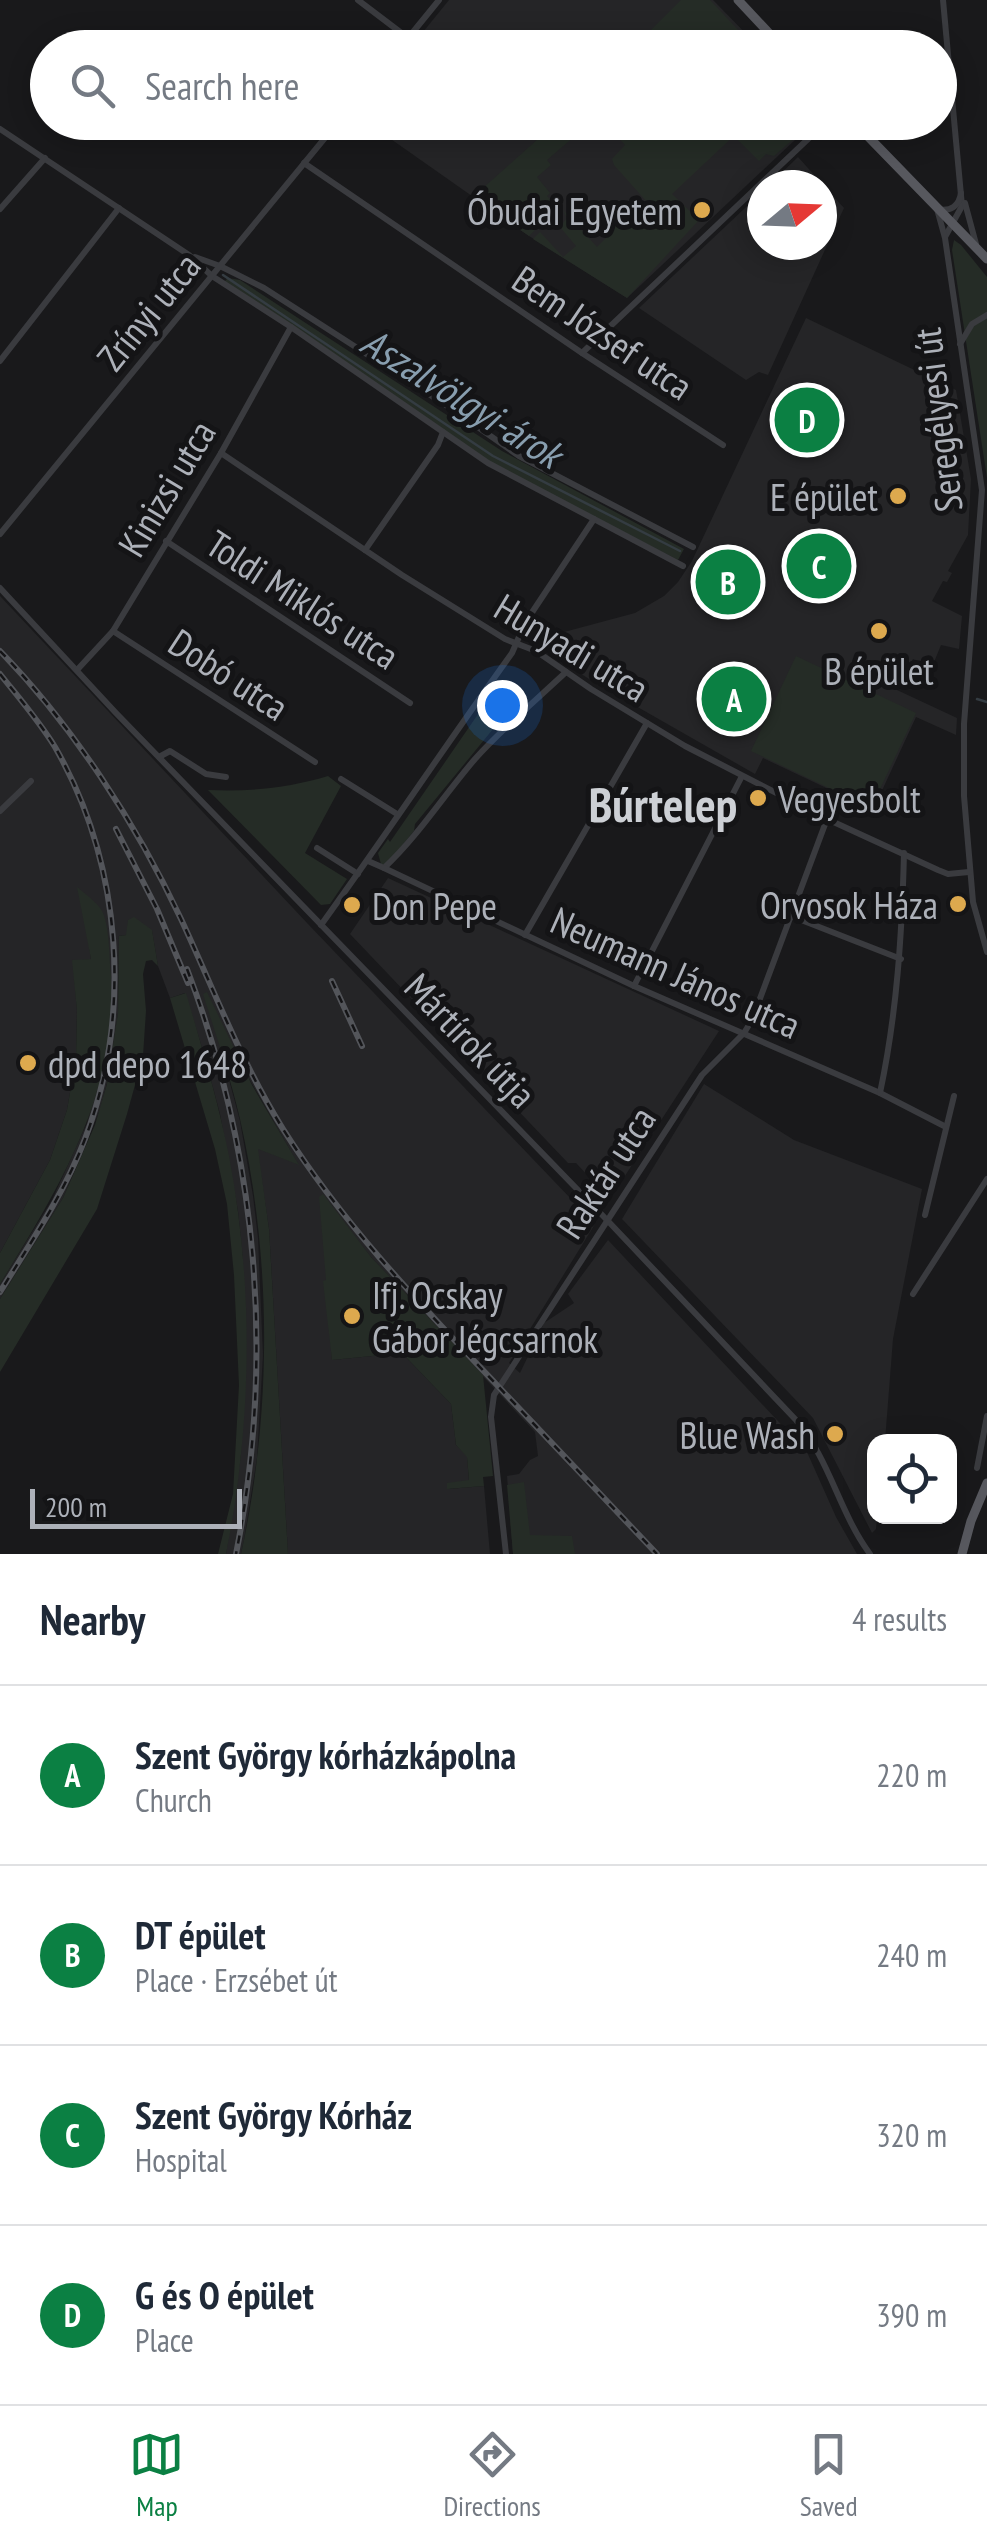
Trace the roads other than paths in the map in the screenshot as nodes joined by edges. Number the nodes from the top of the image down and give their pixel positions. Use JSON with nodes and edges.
{"nodes":[{"id":1,"x":358,"y":0,"type":"edge"},
{"id":2,"x":439,"y":0,"type":"edge"},
{"id":3,"x":738,"y":0,"type":"edge"},
{"id":4,"x":944,"y":0,"type":"edge"},
{"id":5,"x":397,"y":30,"type":"edge"},
{"id":6,"x":415,"y":30,"type":"edge"},
{"id":7,"x":767,"y":30,"type":"edge"},
{"id":8,"x":947,"y":30,"type":"edge"},
{"id":9,"x":0,"y":128,"type":"edge"},
{"id":10,"x":957,"y":139,"type":"edge"},
{"id":11,"x":323,"y":140,"type":"edge"},
{"id":12,"x":807,"y":140,"type":"edge"},
{"id":13,"x":871,"y":140,"type":"edge"},
{"id":14,"x":44,"y":158,"type":"junction"},
{"id":15,"x":304,"y":163,"type":"junction"},
{"id":16,"x":962,"y":193,"type":"junction"},
{"id":17,"x":119,"y":208,"type":"junction"},
{"id":18,"x":0,"y":209,"type":"edge"},
{"id":19,"x":937,"y":209,"type":"junction"},
{"id":20,"x":952,"y":224,"type":"junction"},
{"id":21,"x":945,"y":238,"type":"junction"},
{"id":22,"x":978,"y":250,"type":"junction"},
{"id":23,"x":189,"y":256,"type":"junction"},
{"id":24,"x":987,"y":259,"type":"edge"},
{"id":25,"x":220,"y":266,"type":"junction"},
{"id":26,"x":212,"y":276,"type":"junction"},
{"id":27,"x":987,"y":315,"type":"edge"},
{"id":28,"x":291,"y":327,"type":"junction"},
{"id":29,"x":960,"y":345,"type":"junction"},
{"id":30,"x":582,"y":353,"type":"junction"},
{"id":31,"x":0,"y":361,"type":"edge"},
{"id":32,"x":443,"y":432,"type":"junction"},
{"id":33,"x":723,"y":445,"type":"dead end"},
{"id":34,"x":221,"y":453,"type":"junction"},
{"id":35,"x":594,"y":519,"type":"junction"},
{"id":36,"x":0,"y":534,"type":"edge"},
{"id":37,"x":166,"y":541,"type":"junction"},
{"id":38,"x":694,"y":547,"type":"dead end"},
{"id":39,"x":364,"y":550,"type":"junction"},
{"id":40,"x":683,"y":566,"type":"dead end"},
{"id":41,"x":0,"y":588,"type":"edge"},
{"id":42,"x":113,"y":632,"type":"junction"},
{"id":43,"x":517,"y":645,"type":"junction"},
{"id":44,"x":77,"y":670,"type":"junction"},
{"id":45,"x":566,"y":672,"type":"junction"},
{"id":46,"x":410,"y":702,"type":"dead end"},
{"id":47,"x":647,"y":724,"type":"junction"},
{"id":48,"x":159,"y":757,"type":"junction"},
{"id":49,"x":315,"y":762,"type":"dead end"},
{"id":50,"x":742,"y":776,"type":"junction"},
{"id":51,"x":226,"y":777,"type":"dead end"},
{"id":52,"x":342,"y":779,"type":"dead end"},
{"id":53,"x":31,"y":781,"type":"dead end"},
{"id":54,"x":0,"y":811,"type":"edge"},
{"id":55,"x":396,"y":814,"type":"junction"},
{"id":56,"x":827,"y":818,"type":"junction"},
{"id":57,"x":317,"y":848,"type":"dead end"},
{"id":58,"x":904,"y":852,"type":"junction"},
{"id":59,"x":368,"y":861,"type":"junction"},
{"id":60,"x":384,"y":868,"type":"junction"},
{"id":61,"x":969,"y":872,"type":"junction"},
{"id":62,"x":358,"y":874,"type":"junction"},
{"id":63,"x":790,"y":916,"type":"junction"},
{"id":64,"x":322,"y":925,"type":"junction"},
{"id":65,"x":525,"y":935,"type":"junction"},
{"id":66,"x":985,"y":940,"type":"edge"},
{"id":67,"x":987,"y":952,"type":"edge"},
{"id":68,"x":901,"y":959,"type":"junction"},
{"id":69,"x":634,"y":986,"type":"junction"},
{"id":70,"x":744,"y":1033,"type":"junction"},
{"id":71,"x":880,"y":1093,"type":"junction"},
{"id":72,"x":954,"y":1096,"type":"dead end"},
{"id":73,"x":946,"y":1126,"type":"junction"},
{"id":74,"x":987,"y":1180,"type":"edge"},
{"id":75,"x":925,"y":1215,"type":"dead end"},
{"id":76,"x":607,"y":1220,"type":"junction"},
{"id":77,"x":913,"y":1294,"type":"dead end"},
{"id":78,"x":987,"y":1416,"type":"edge"},
{"id":79,"x":977,"y":1468,"type":"dead end"},
{"id":80,"x":987,"y":1483,"type":"edge"},
{"id":81,"x":506,"y":1554,"type":"edge"},
{"id":82,"x":870,"y":1554,"type":"edge"},
{"id":83,"x":962,"y":1554,"type":"edge"}],
"edges":[{"from":1,"to":5,"type":"street"},
{"from":2,"to":6,"type":"street"},
{"from":3,"to":7,"type":"main road"},
{"from":4,"to":8,"type":"street"},
{"from":9,"to":14,"type":"street"},
{"from":10,"to":16,"type":"street"},
{"from":11,"to":15,"type":"street","name":"Zrínyi utca"},
{"from":12,"to":30,"type":"street"},
{"from":13,"to":19,"type":"main road"},
{"from":14,"to":17,"type":"street"},
{"from":14,"to":18,"type":"street"},
{"from":15,"to":25,"type":"street","name":"Zrínyi utca"},
{"from":15,"to":30,"type":"street","name":"Bem József utca"},
{"from":16,"to":19,"type":"street"},
{"from":16,"to":20,"type":"street"},
{"from":16,"to":22,"type":"street"},
{"from":17,"to":23,"type":"street"},
{"from":17,"to":31,"type":"street"},
{"from":19,"to":20,"type":"main road"},
{"from":19,"to":21,"type":"street","name":"Seregélyesi út"},
{"from":20,"to":21,"type":"street"},
{"from":20,"to":22,"type":"main road"},
{"from":21,"to":29,"type":"street","name":"Seregélyesi út"},
{"from":22,"to":24,"type":"main road"},
{"from":23,"to":25,"type":"street"},
{"from":23,"to":26,"type":"street"},
{"from":25,"to":26,"type":"street","name":"Zrínyi utca"},
{"from":25,"to":38,"type":"street"},
{"from":26,"to":28,"type":"street"},
{"from":26,"to":36,"type":"street","name":"Zrínyi utca"},
{"from":27,"to":29,"type":"street"},
{"from":28,"to":32,"type":"street"},
{"from":28,"to":34,"type":"street","name":"Kinizsi utca"},
{"from":29,"to":61,"type":"street","name":"Seregélyesi út"},
{"from":30,"to":33,"type":"street","name":"Bem József utca"},
{"from":32,"to":35,"type":"street"},
{"from":32,"to":39,"type":"street"},
{"from":34,"to":37,"type":"street","name":"Kinizsi utca"},
{"from":34,"to":39,"type":"street","name":"Hunyadi utca"},
{"from":35,"to":40,"type":"street"},
{"from":35,"to":43,"type":"street"},
{"from":37,"to":42,"type":"street","name":"Kinizsi utca"},
{"from":37,"to":46,"type":"street","name":"Toldi Miklós utca"},
{"from":39,"to":43,"type":"street","name":"Hunyadi utca"},
{"from":41,"to":44,"type":"street","name":"Mártírok útja"},
{"from":42,"to":44,"type":"street","name":"Kinizsi utca"},
{"from":42,"to":49,"type":"street","name":"Dobó utca"},
{"from":43,"to":45,"type":"street","name":"Hunyadi utca"},
{"from":43,"to":55,"type":"street"},
{"from":44,"to":48,"type":"street","name":"Mártírok útja"},
{"from":45,"to":47,"type":"street","name":"Hunyadi utca"},
{"from":45,"to":60,"type":"street"},
{"from":47,"to":50,"type":"street","name":"Hunyadi utca"},
{"from":47,"to":65,"type":"street"},
{"from":48,"to":51,"type":"street"},
{"from":48,"to":64,"type":"street","name":"Mártírok útja"},
{"from":50,"to":56,"type":"street","name":"Hunyadi utca"},
{"from":50,"to":69,"type":"street"},
{"from":52,"to":55,"type":"street"},
{"from":53,"to":54,"type":"street"},
{"from":55,"to":59,"type":"street"},
{"from":56,"to":58,"type":"street","name":"Hunyadi utca"},
{"from":56,"to":63,"type":"street"},
{"from":57,"to":62,"type":"street"},
{"from":58,"to":61,"type":"street","name":"Hunyadi utca"},
{"from":58,"to":68,"type":"street"},
{"from":59,"to":60,"type":"street","name":"Neumann János utca"},
{"from":59,"to":62,"type":"street"},
{"from":60,"to":65,"type":"street","name":"Neumann János utca"},
{"from":61,"to":66,"type":"street","name":"Seregélyesi út"},
{"from":62,"to":64,"type":"street"},
{"from":63,"to":68,"type":"street"},
{"from":63,"to":70,"type":"street"},
{"from":64,"to":76,"type":"street","name":"Mártírok útja"},
{"from":65,"to":69,"type":"street","name":"Neumann János utca"},
{"from":66,"to":67,"type":"street","name":"Seregélyesi út"},
{"from":68,"to":71,"type":"street"},
{"from":69,"to":70,"type":"street","name":"Neumann János utca"},
{"from":70,"to":71,"type":"street","name":"Neumann János utca"},
{"from":70,"to":76,"type":"street","name":"Raktár utca"},
{"from":71,"to":73,"type":"street","name":"Neumann János utca"},
{"from":72,"to":73,"type":"street"},
{"from":73,"to":75,"type":"street"},
{"from":74,"to":77,"type":"street"},
{"from":76,"to":81,"type":"street","name":"Raktár utca"},
{"from":76,"to":82,"type":"street","name":"Mártírok útja"},
{"from":78,"to":79,"type":"street"},
{"from":80,"to":83,"type":"main road"}]}
